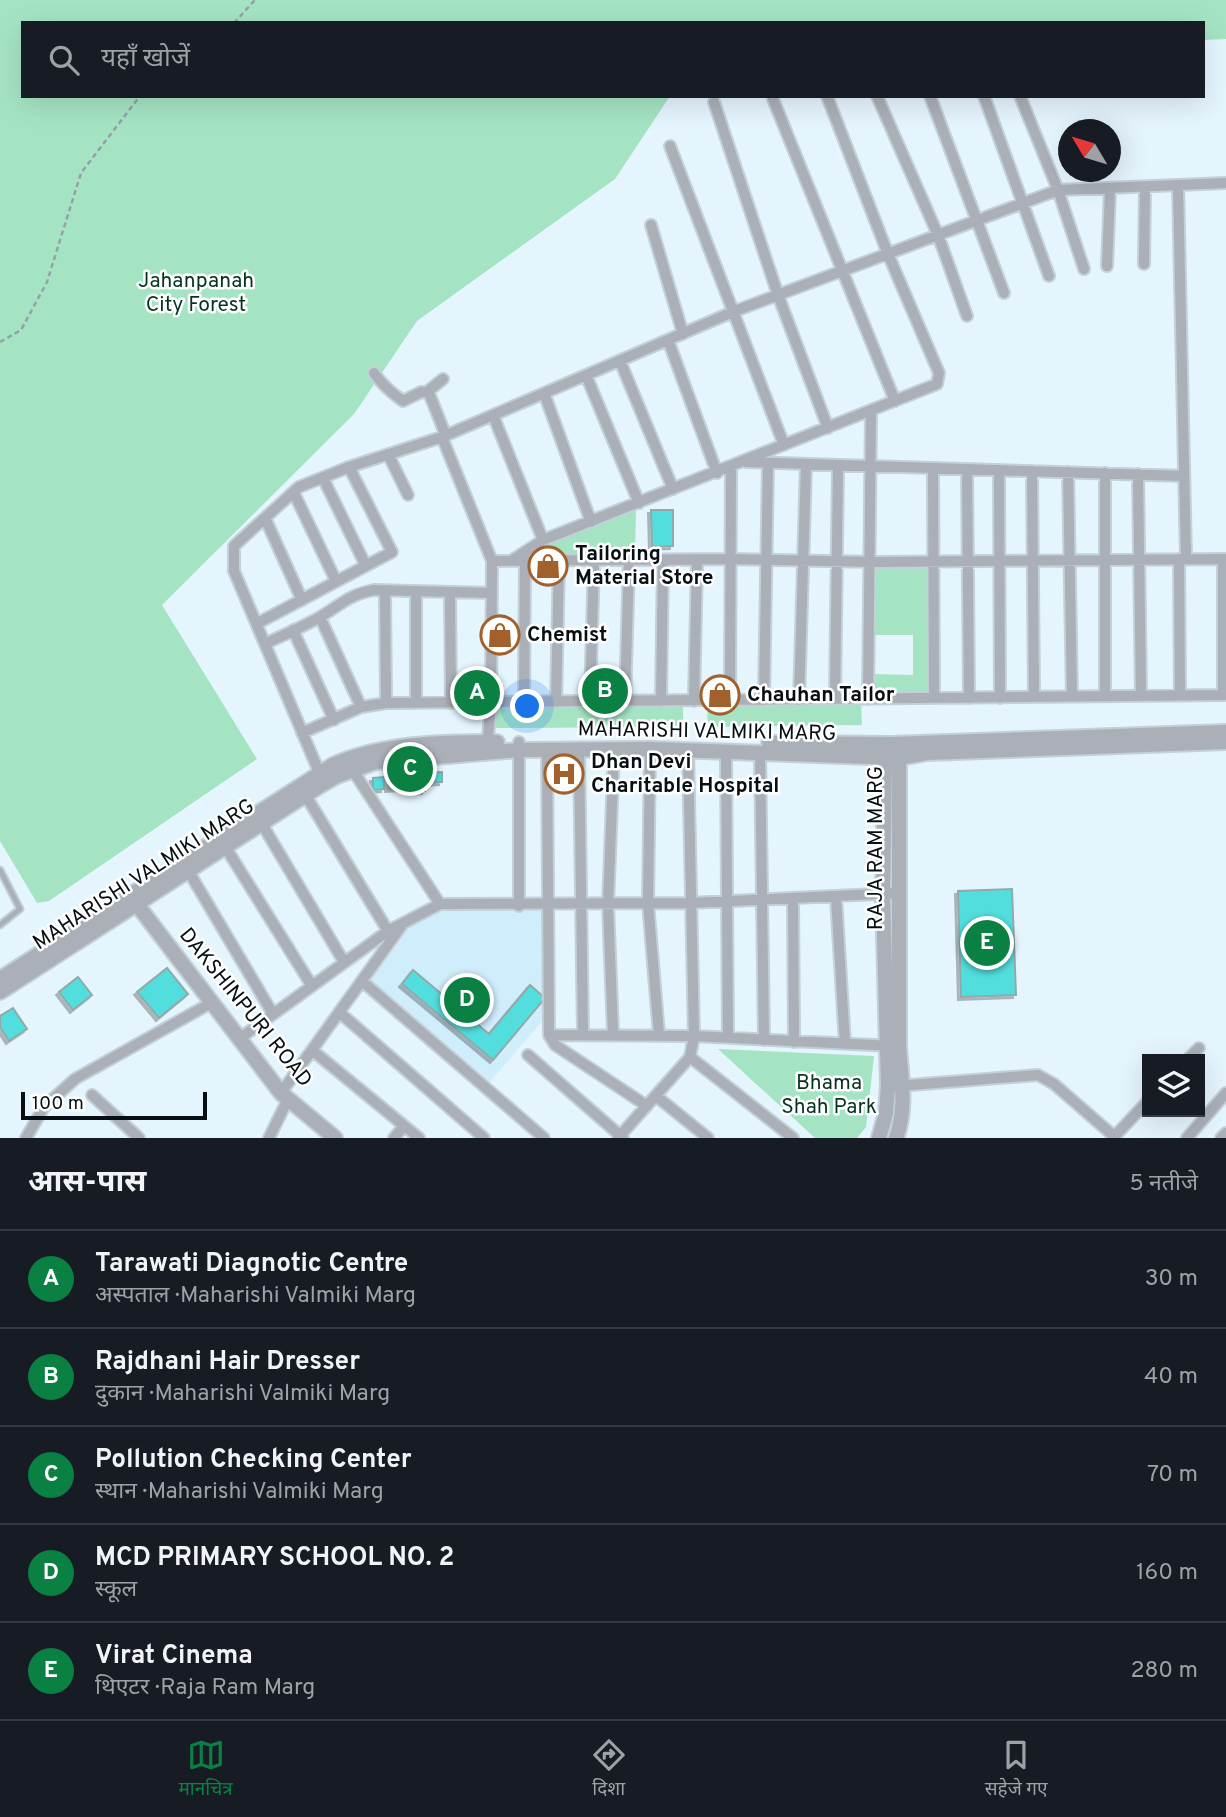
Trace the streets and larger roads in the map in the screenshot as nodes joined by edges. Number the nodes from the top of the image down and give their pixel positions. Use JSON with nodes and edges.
{"nodes":[{"id":1,"x":828,"y":98,"type":"edge"},
{"id":2,"x":878,"y":98,"type":"edge"},
{"id":3,"x":931,"y":98,"type":"edge"},
{"id":4,"x":985,"y":98,"type":"edge"},
{"id":5,"x":1021,"y":98,"type":"edge"},
{"id":6,"x":772,"y":99,"type":"dead end"},
{"id":7,"x":715,"y":102,"type":"dead end"},
{"id":8,"x":670,"y":146,"type":"dead end"},
{"id":9,"x":1226,"y":183,"type":"edge"},
{"id":10,"x":1178,"y":186,"type":"junction"},
{"id":11,"x":1145,"y":187,"type":"junction"},
{"id":12,"x":1058,"y":190,"type":"junction"},
{"id":13,"x":1110,"y":190,"type":"junction"},
{"id":14,"x":1022,"y":204,"type":"junction"},
{"id":15,"x":976,"y":221,"type":"junction"},
{"id":16,"x":651,"y":225,"type":"dead end"},
{"id":17,"x":938,"y":235,"type":"junction"},
{"id":18,"x":888,"y":254,"type":"junction"},
{"id":19,"x":1144,"y":264,"type":"dead end"},
{"id":20,"x":1107,"y":266,"type":"dead end"},
{"id":21,"x":1084,"y":269,"type":"dead end"},
{"id":22,"x":841,"y":271,"type":"junction"},
{"id":23,"x":1049,"y":275,"type":"dead end"},
{"id":24,"x":1004,"y":293,"type":"dead end"},
{"id":25,"x":778,"y":295,"type":"junction"},
{"id":26,"x":735,"y":311,"type":"junction"},
{"id":27,"x":967,"y":316,"type":"dead end"},
{"id":28,"x":683,"y":334,"type":"junction"},
{"id":29,"x":668,"y":340,"type":"junction"},
{"id":30,"x":620,"y":361,"type":"junction"},
{"id":31,"x":374,"y":373,"type":"dead end"},
{"id":32,"x":586,"y":375,"type":"junction"},
{"id":33,"x":443,"y":379,"type":"dead end"},
{"id":34,"x":427,"y":392,"type":"junction"},
{"id":35,"x":544,"y":393,"type":"junction"},
{"id":36,"x":895,"y":401,"type":"junction"},
{"id":37,"x":871,"y":411,"type":"junction"},
{"id":38,"x":493,"y":415,"type":"junction"},
{"id":39,"x":828,"y":428,"type":"junction"},
{"id":40,"x":444,"y":436,"type":"junction"},
{"id":41,"x":784,"y":446,"type":"junction"},
{"id":42,"x":388,"y":454,"type":"junction"},
{"id":43,"x":742,"y":462,"type":"junction"},
{"id":44,"x":768,"y":463,"type":"junction"},
{"id":45,"x":806,"y":465,"type":"junction"},
{"id":46,"x":838,"y":465,"type":"junction"},
{"id":47,"x":869,"y":466,"type":"junction"},
{"id":48,"x":349,"y":467,"type":"junction"},
{"id":49,"x":731,"y":467,"type":"junction"},
{"id":50,"x":933,"y":468,"type":"junction"},
{"id":51,"x":967,"y":469,"type":"junction"},
{"id":52,"x":999,"y":470,"type":"junction"},
{"id":53,"x":1032,"y":471,"type":"junction"},
{"id":54,"x":1068,"y":472,"type":"junction"},
{"id":55,"x":718,"y":473,"type":"junction"},
{"id":56,"x":1105,"y":473,"type":"junction"},
{"id":57,"x":1138,"y":474,"type":"junction"},
{"id":58,"x":1184,"y":476,"type":"junction"},
{"id":59,"x":323,"y":478,"type":"junction"},
{"id":60,"x":674,"y":489,"type":"junction"},
{"id":61,"x":294,"y":494,"type":"junction"},
{"id":62,"x":408,"y":495,"type":"dead end"},
{"id":63,"x":639,"y":503,"type":"junction"},
{"id":64,"x":265,"y":518,"type":"junction"},
{"id":65,"x":591,"y":522,"type":"junction"},
{"id":66,"x":543,"y":540,"type":"junction"},
{"id":67,"x":1032,"y":558,"type":"junction"},
{"id":68,"x":1139,"y":558,"type":"junction"},
{"id":69,"x":519,"y":559,"type":"junction"},
{"id":70,"x":731,"y":559,"type":"junction"},
{"id":71,"x":999,"y":559,"type":"junction"},
{"id":72,"x":1069,"y":559,"type":"junction"},
{"id":73,"x":1105,"y":559,"type":"junction"},
{"id":74,"x":1182,"y":559,"type":"junction"},
{"id":75,"x":1225,"y":559,"type":"edge"},
{"id":76,"x":559,"y":560,"type":"junction"},
{"id":77,"x":593,"y":560,"type":"junction"},
{"id":78,"x":629,"y":560,"type":"junction"},
{"id":79,"x":663,"y":560,"type":"junction"},
{"id":80,"x":766,"y":560,"type":"junction"},
{"id":81,"x":803,"y":560,"type":"junction"},
{"id":82,"x":968,"y":560,"type":"junction"},
{"id":83,"x":492,"y":561,"type":"junction"},
{"id":84,"x":697,"y":561,"type":"junction"},
{"id":85,"x":835,"y":561,"type":"junction"},
{"id":86,"x":933,"y":561,"type":"junction"},
{"id":87,"x":867,"y":562,"type":"junction"},
{"id":88,"x":366,"y":566,"type":"junction"},
{"id":89,"x":336,"y":582,"type":"junction"},
{"id":90,"x":385,"y":592,"type":"junction"},
{"id":91,"x":416,"y":593,"type":"junction"},
{"id":92,"x":491,"y":593,"type":"junction"},
{"id":93,"x":450,"y":594,"type":"junction"},
{"id":94,"x":302,"y":600,"type":"junction"},
{"id":95,"x":320,"y":617,"type":"junction"},
{"id":96,"x":258,"y":623,"type":"junction"},
{"id":97,"x":293,"y":631,"type":"junction"},
{"id":98,"x":265,"y":644,"type":"junction"},
{"id":99,"x":1180,"y":695,"type":"junction"},
{"id":100,"x":1225,"y":695,"type":"edge"},
{"id":101,"x":1072,"y":696,"type":"junction"},
{"id":102,"x":1105,"y":696,"type":"junction"},
{"id":103,"x":1141,"y":696,"type":"junction"},
{"id":104,"x":1034,"y":697,"type":"junction"},
{"id":105,"x":934,"y":698,"type":"junction"},
{"id":106,"x":969,"y":698,"type":"junction"},
{"id":107,"x":1000,"y":698,"type":"junction"},
{"id":108,"x":835,"y":699,"type":"junction"},
{"id":109,"x":869,"y":699,"type":"junction"},
{"id":110,"x":730,"y":700,"type":"junction"},
{"id":111,"x":764,"y":700,"type":"junction"},
{"id":112,"x":799,"y":700,"type":"junction"},
{"id":113,"x":625,"y":701,"type":"junction"},
{"id":114,"x":660,"y":701,"type":"junction"},
{"id":115,"x":694,"y":701,"type":"junction"},
{"id":116,"x":491,"y":702,"type":"junction"},
{"id":117,"x":524,"y":702,"type":"junction"},
{"id":118,"x":556,"y":702,"type":"junction"},
{"id":119,"x":590,"y":702,"type":"junction"},
{"id":120,"x":386,"y":703,"type":"junction"},
{"id":121,"x":416,"y":703,"type":"junction"},
{"id":122,"x":450,"y":703,"type":"junction"},
{"id":123,"x":361,"y":707,"type":"junction"},
{"id":124,"x":334,"y":720,"type":"junction"},
{"id":125,"x":1226,"y":732,"type":"edge"},
{"id":126,"x":302,"y":733,"type":"junction"},
{"id":127,"x":1226,"y":742,"type":"edge"},
{"id":128,"x":519,"y":746,"type":"junction"},
{"id":129,"x":487,"y":747,"type":"junction"},
{"id":130,"x":650,"y":749,"type":"junction"},
{"id":131,"x":547,"y":750,"type":"junction"},
{"id":132,"x":579,"y":750,"type":"junction"},
{"id":133,"x":614,"y":750,"type":"junction"},
{"id":134,"x":688,"y":752,"type":"junction"},
{"id":135,"x":726,"y":752,"type":"junction"},
{"id":136,"x":760,"y":752,"type":"junction"},
{"id":137,"x":892,"y":753,"type":"junction"},
{"id":138,"x":349,"y":764,"type":"junction"},
{"id":139,"x":321,"y":778,"type":"junction"},
{"id":140,"x":306,"y":796,"type":"junction"},
{"id":141,"x":262,"y":824,"type":"junction"},
{"id":142,"x":226,"y":848,"type":"junction"},
{"id":143,"x":189,"y":873,"type":"junction"},
{"id":144,"x":890,"y":895,"type":"junction"},
{"id":145,"x":836,"y":897,"type":"junction"},
{"id":146,"x":793,"y":899,"type":"junction"},
{"id":147,"x":134,"y":901,"type":"junction"},
{"id":148,"x":763,"y":901,"type":"junction"},
{"id":149,"x":726,"y":902,"type":"junction"},
{"id":150,"x":648,"y":903,"type":"junction"},
{"id":151,"x":689,"y":903,"type":"junction"},
{"id":152,"x":440,"y":904,"type":"junction"},
{"id":153,"x":547,"y":905,"type":"junction"},
{"id":154,"x":583,"y":905,"type":"junction"},
{"id":155,"x":608,"y":905,"type":"junction"},
{"id":156,"x":519,"y":906,"type":"junction"},
{"id":157,"x":404,"y":923,"type":"junction"},
{"id":158,"x":388,"y":931,"type":"junction"},
{"id":159,"x":344,"y":962,"type":"junction"},
{"id":160,"x":0,"y":979,"type":"edge"},
{"id":161,"x":362,"y":981,"type":"junction"},
{"id":162,"x":312,"y":986,"type":"junction"},
{"id":163,"x":0,"y":992,"type":"edge"},
{"id":164,"x":211,"y":1003,"type":"junction"},
{"id":165,"x":340,"y":1013,"type":"junction"},
{"id":166,"x":273,"y":1014,"type":"junction"},
{"id":167,"x":613,"y":1033,"type":"junction"},
{"id":168,"x":583,"y":1034,"type":"junction"},
{"id":169,"x":549,"y":1035,"type":"junction"},
{"id":170,"x":659,"y":1035,"type":"junction"},
{"id":171,"x":694,"y":1035,"type":"junction"},
{"id":172,"x":728,"y":1038,"type":"junction"},
{"id":173,"x":239,"y":1039,"type":"junction"},
{"id":174,"x":764,"y":1040,"type":"junction"},
{"id":175,"x":794,"y":1042,"type":"junction"},
{"id":176,"x":845,"y":1044,"type":"junction"},
{"id":177,"x":892,"y":1046,"type":"junction"},
{"id":178,"x":1199,"y":1048,"type":"dead end"},
{"id":179,"x":313,"y":1050,"type":"junction"},
{"id":180,"x":1193,"y":1054,"type":"edge"},
{"id":181,"x":528,"y":1055,"type":"dead end"},
{"id":182,"x":690,"y":1057,"type":"junction"},
{"id":183,"x":895,"y":1086,"type":"junction"},
{"id":184,"x":1226,"y":1093,"type":"edge"},
{"id":185,"x":92,"y":1095,"type":"dead end"},
{"id":186,"x":285,"y":1096,"type":"junction"},
{"id":187,"x":656,"y":1096,"type":"junction"},
{"id":188,"x":647,"y":1106,"type":"junction"},
{"id":189,"x":1142,"y":1108,"type":"edge"},
{"id":190,"x":404,"y":1126,"type":"junction"},
{"id":191,"x":1226,"y":1133,"type":"edge"},
{"id":192,"x":621,"y":1137,"type":"edge"},
{"id":193,"x":26,"y":1138,"type":"edge"},
{"id":194,"x":139,"y":1138,"type":"edge"},
{"id":195,"x":269,"y":1138,"type":"edge"},
{"id":196,"x":335,"y":1138,"type":"edge"},
{"id":197,"x":394,"y":1138,"type":"edge"},
{"id":198,"x":419,"y":1138,"type":"edge"},
{"id":199,"x":484,"y":1138,"type":"edge"},
{"id":200,"x":544,"y":1138,"type":"edge"},
{"id":201,"x":708,"y":1138,"type":"edge"},
{"id":202,"x":793,"y":1138,"type":"edge"},
{"id":203,"x":879,"y":1138,"type":"edge"},
{"id":204,"x":896,"y":1138,"type":"edge"},
{"id":205,"x":1115,"y":1138,"type":"edge"},
{"id":206,"x":1187,"y":1138,"type":"edge"},
{"id":207,"x":1221,"y":1138,"type":"edge"}],
"edges":[{"from":1,"to":18,"type":"street"},
{"from":2,"to":17,"type":"street"},
{"from":3,"to":15,"type":"street"},
{"from":4,"to":14,"type":"street"},
{"from":5,"to":12,"type":"street"},
{"from":6,"to":22,"type":"street"},
{"from":7,"to":25,"type":"street"},
{"from":8,"to":26,"type":"street"},
{"from":9,"to":10,"type":"street"},
{"from":10,"to":11,"type":"street"},
{"from":10,"to":58,"type":"street"},
{"from":11,"to":13,"type":"street"},
{"from":11,"to":19,"type":"street"},
{"from":12,"to":13,"type":"street"},
{"from":12,"to":14,"type":"street"},
{"from":12,"to":21,"type":"street"},
{"from":13,"to":20,"type":"street"},
{"from":14,"to":15,"type":"street"},
{"from":14,"to":23,"type":"street"},
{"from":15,"to":17,"type":"street"},
{"from":15,"to":24,"type":"street"},
{"from":16,"to":28,"type":"street"},
{"from":17,"to":18,"type":"street"},
{"from":17,"to":27,"type":"street"},
{"from":18,"to":22,"type":"street"},
{"from":18,"to":36,"type":"street"},
{"from":22,"to":25,"type":"street"},
{"from":22,"to":36,"type":"street"},
{"from":25,"to":26,"type":"street"},
{"from":25,"to":39,"type":"street"},
{"from":26,"to":28,"type":"street"},
{"from":26,"to":41,"type":"street"},
{"from":28,"to":29,"type":"street"},
{"from":29,"to":30,"type":"street"},
{"from":29,"to":55,"type":"street"},
{"from":30,"to":32,"type":"street"},
{"from":30,"to":60,"type":"street"},
{"from":31,"to":34,"type":"street"},
{"from":32,"to":35,"type":"street"},
{"from":32,"to":63,"type":"street"},
{"from":33,"to":34,"type":"street"},
{"from":34,"to":40,"type":"street"},
{"from":35,"to":38,"type":"street"},
{"from":35,"to":65,"type":"street"},
{"from":36,"to":37,"type":"street"},
{"from":37,"to":39,"type":"street"},
{"from":37,"to":47,"type":"street"},
{"from":38,"to":40,"type":"street"},
{"from":38,"to":66,"type":"street"},
{"from":39,"to":41,"type":"street"},
{"from":40,"to":42,"type":"street"},
{"from":40,"to":83,"type":"street"},
{"from":41,"to":43,"type":"street"},
{"from":42,"to":48,"type":"street"},
{"from":42,"to":62,"type":"street"},
{"from":43,"to":44,"type":"street"},
{"from":43,"to":49,"type":"street"},
{"from":44,"to":45,"type":"street"},
{"from":44,"to":80,"type":"street"},
{"from":45,"to":46,"type":"street"},
{"from":45,"to":81,"type":"street"},
{"from":46,"to":47,"type":"street"},
{"from":46,"to":85,"type":"street"},
{"from":47,"to":50,"type":"street"},
{"from":47,"to":87,"type":"street"},
{"from":48,"to":59,"type":"street"},
{"from":48,"to":88,"type":"street"},
{"from":49,"to":55,"type":"street"},
{"from":49,"to":70,"type":"street"},
{"from":50,"to":51,"type":"street"},
{"from":50,"to":86,"type":"street"},
{"from":51,"to":52,"type":"street"},
{"from":51,"to":82,"type":"street"},
{"from":52,"to":53,"type":"street"},
{"from":52,"to":71,"type":"street"},
{"from":53,"to":54,"type":"street"},
{"from":53,"to":67,"type":"street"},
{"from":54,"to":56,"type":"street"},
{"from":54,"to":72,"type":"street"},
{"from":55,"to":60,"type":"street"},
{"from":56,"to":57,"type":"street"},
{"from":56,"to":73,"type":"street"},
{"from":57,"to":58,"type":"street"},
{"from":57,"to":68,"type":"street"},
{"from":58,"to":74,"type":"street"},
{"from":59,"to":61,"type":"street"},
{"from":59,"to":88,"type":"street"},
{"from":60,"to":63,"type":"street"},
{"from":61,"to":64,"type":"street"},
{"from":61,"to":89,"type":"street"},
{"from":63,"to":65,"type":"street"},
{"from":64,"to":94,"type":"street"},
{"from":64,"to":96,"type":"street"},
{"from":65,"to":66,"type":"street"},
{"from":66,"to":69,"type":"street"},
{"from":67,"to":71,"type":"street"},
{"from":67,"to":72,"type":"street"},
{"from":67,"to":104,"type":"street"},
{"from":68,"to":73,"type":"street"},
{"from":68,"to":74,"type":"street"},
{"from":68,"to":103,"type":"street"},
{"from":69,"to":76,"type":"street"},
{"from":69,"to":83,"type":"street"},
{"from":69,"to":117,"type":"street"},
{"from":70,"to":80,"type":"street"},
{"from":70,"to":84,"type":"street"},
{"from":70,"to":110,"type":"street"},
{"from":71,"to":82,"type":"street"},
{"from":71,"to":107,"type":"street"},
{"from":72,"to":73,"type":"street"},
{"from":72,"to":101,"type":"street"},
{"from":73,"to":102,"type":"street"},
{"from":74,"to":75,"type":"street"},
{"from":74,"to":99,"type":"street"},
{"from":75,"to":100,"type":"street"},
{"from":76,"to":77,"type":"street"},
{"from":76,"to":118,"type":"street"},
{"from":77,"to":78,"type":"street"},
{"from":77,"to":119,"type":"street"},
{"from":78,"to":79,"type":"street"},
{"from":78,"to":113,"type":"street"},
{"from":79,"to":84,"type":"street"},
{"from":79,"to":114,"type":"street"},
{"from":80,"to":81,"type":"street"},
{"from":80,"to":111,"type":"street"},
{"from":81,"to":85,"type":"street"},
{"from":81,"to":112,"type":"street"},
{"from":82,"to":86,"type":"street"},
{"from":82,"to":106,"type":"street"},
{"from":83,"to":92,"type":"street"},
{"from":84,"to":115,"type":"street"},
{"from":85,"to":87,"type":"street"},
{"from":85,"to":108,"type":"street"},
{"from":86,"to":87,"type":"street"},
{"from":86,"to":105,"type":"street"},
{"from":87,"to":109,"type":"street"},
{"from":88,"to":89,"type":"street"},
{"from":89,"to":94,"type":"street"},
{"from":90,"to":91,"type":"street"},
{"from":90,"to":95,"type":"street"},
{"from":90,"to":120,"type":"street"},
{"from":91,"to":93,"type":"street"},
{"from":91,"to":121,"type":"street"},
{"from":92,"to":93,"type":"street"},
{"from":92,"to":116,"type":"street"},
{"from":93,"to":122,"type":"street"},
{"from":94,"to":96,"type":"street"},
{"from":95,"to":97,"type":"street"},
{"from":95,"to":123,"type":"street"},
{"from":96,"to":98,"type":"street"},
{"from":97,"to":98,"type":"street"},
{"from":97,"to":124,"type":"street"},
{"from":98,"to":126,"type":"street"},
{"from":99,"to":100,"type":"street"},
{"from":99,"to":103,"type":"street"},
{"from":101,"to":102,"type":"street"},
{"from":101,"to":104,"type":"street"},
{"from":102,"to":103,"type":"street"},
{"from":104,"to":107,"type":"street"},
{"from":105,"to":106,"type":"street"},
{"from":105,"to":109,"type":"street"},
{"from":106,"to":107,"type":"street"},
{"from":108,"to":109,"type":"street"},
{"from":108,"to":112,"type":"street"},
{"from":110,"to":111,"type":"street"},
{"from":110,"to":115,"type":"street"},
{"from":111,"to":112,"type":"street"},
{"from":113,"to":114,"type":"street"},
{"from":113,"to":119,"type":"street"},
{"from":114,"to":115,"type":"street"},
{"from":116,"to":117,"type":"street"},
{"from":116,"to":122,"type":"street"},
{"from":116,"to":129,"type":"street"},
{"from":117,"to":118,"type":"street"},
{"from":118,"to":119,"type":"street"},
{"from":120,"to":121,"type":"street"},
{"from":120,"to":123,"type":"street"},
{"from":121,"to":122,"type":"street"},
{"from":123,"to":124,"type":"street"},
{"from":124,"to":126,"type":"street"},
{"from":125,"to":137,"type":"street","name":"MAHARISHI VALMIKI MARG"},
{"from":126,"to":139,"type":"street"},
{"from":127,"to":137,"type":"street","name":"MAHARISHI VALMIKI MARG"},
{"from":128,"to":129,"type":"street","name":"MAHARISHI VALMIKI MARG"},
{"from":128,"to":131,"type":"street","name":"MAHARISHI VALMIKI MARG"},
{"from":128,"to":137,"type":"street","name":"MAHARISHI VALMIKI MARG"},
{"from":128,"to":156,"type":"street"},
{"from":129,"to":138,"type":"street","name":"MAHARISHI VALMIKI MARG"},
{"from":130,"to":133,"type":"street","name":"MAHARISHI VALMIKI MARG"},
{"from":130,"to":134,"type":"street","name":"MAHARISHI VALMIKI MARG"},
{"from":130,"to":150,"type":"street"},
{"from":131,"to":132,"type":"street","name":"MAHARISHI VALMIKI MARG"},
{"from":131,"to":153,"type":"street"},
{"from":132,"to":133,"type":"street","name":"MAHARISHI VALMIKI MARG"},
{"from":132,"to":154,"type":"street"},
{"from":133,"to":155,"type":"street"},
{"from":134,"to":135,"type":"street","name":"MAHARISHI VALMIKI MARG"},
{"from":134,"to":151,"type":"street"},
{"from":135,"to":136,"type":"street","name":"MAHARISHI VALMIKI MARG"},
{"from":135,"to":149,"type":"street"},
{"from":136,"to":137,"type":"street","name":"MAHARISHI VALMIKI MARG"},
{"from":136,"to":148,"type":"street"},
{"from":137,"to":144,"type":"street","name":"RAJA RAM MARG"},
{"from":138,"to":139,"type":"street","name":"MAHARISHI VALMIKI MARG"},
{"from":138,"to":152,"type":"street"},
{"from":139,"to":140,"type":"street","name":"MAHARISHI VALMIKI MARG"},
{"from":139,"to":147,"type":"street","name":"MAHARISHI VALMIKI MARG"},
{"from":140,"to":141,"type":"street","name":"MAHARISHI VALMIKI MARG"},
{"from":140,"to":158,"type":"street"},
{"from":141,"to":142,"type":"street","name":"MAHARISHI VALMIKI MARG"},
{"from":141,"to":159,"type":"street"},
{"from":142,"to":143,"type":"street","name":"MAHARISHI VALMIKI MARG"},
{"from":142,"to":162,"type":"street"},
{"from":143,"to":147,"type":"street","name":"MAHARISHI VALMIKI MARG"},
{"from":143,"to":166,"type":"street"},
{"from":144,"to":145,"type":"street"},
{"from":144,"to":177,"type":"street","name":"RAJA RAM MARG"},
{"from":145,"to":146,"type":"street"},
{"from":145,"to":176,"type":"street"},
{"from":146,"to":148,"type":"street"},
{"from":146,"to":175,"type":"street"},
{"from":147,"to":160,"type":"street","name":"MAHARISHI VALMIKI MARG"},
{"from":147,"to":163,"type":"street","name":"MAHARISHI VALMIKI MARG"},
{"from":147,"to":164,"type":"street","name":"DAKSHINPURI ROAD"},
{"from":148,"to":149,"type":"street"},
{"from":148,"to":174,"type":"street"},
{"from":149,"to":151,"type":"street"},
{"from":149,"to":172,"type":"street"},
{"from":150,"to":151,"type":"street"},
{"from":150,"to":155,"type":"street"},
{"from":150,"to":170,"type":"street"},
{"from":151,"to":171,"type":"street"},
{"from":152,"to":156,"type":"street"},
{"from":152,"to":157,"type":"street"},
{"from":153,"to":154,"type":"street"},
{"from":153,"to":156,"type":"street"},
{"from":153,"to":169,"type":"street"},
{"from":154,"to":155,"type":"street"},
{"from":154,"to":168,"type":"street"},
{"from":155,"to":167,"type":"street"},
{"from":157,"to":158,"type":"street"},
{"from":157,"to":161,"type":"street"},
{"from":158,"to":159,"type":"street"},
{"from":159,"to":162,"type":"street"},
{"from":161,"to":165,"type":"street"},
{"from":161,"to":200,"type":"street"},
{"from":162,"to":166,"type":"street"},
{"from":164,"to":173,"type":"street","name":"DAKSHINPURI ROAD"},
{"from":164,"to":193,"type":"street"},
{"from":165,"to":179,"type":"street"},
{"from":165,"to":199,"type":"street"},
{"from":166,"to":173,"type":"street"},
{"from":167,"to":168,"type":"street"},
{"from":167,"to":170,"type":"street"},
{"from":168,"to":169,"type":"street"},
{"from":169,"to":188,"type":"street"},
{"from":170,"to":171,"type":"street"},
{"from":171,"to":172,"type":"street"},
{"from":171,"to":182,"type":"street"},
{"from":172,"to":174,"type":"street"},
{"from":173,"to":186,"type":"street","name":"DAKSHINPURI ROAD"},
{"from":174,"to":175,"type":"street"},
{"from":175,"to":176,"type":"street"},
{"from":176,"to":177,"type":"street"},
{"from":177,"to":183,"type":"street","name":"RAJA RAM MARG"},
{"from":178,"to":180,"type":"street"},
{"from":179,"to":186,"type":"street"},
{"from":179,"to":190,"type":"street"},
{"from":181,"to":192,"type":"street"},
{"from":182,"to":187,"type":"street"},
{"from":182,"to":202,"type":"street"},
{"from":183,"to":203,"type":"street","name":"RAJA RAM MARG"},
{"from":183,"to":204,"type":"street","name":"RAJA RAM MARG"},
{"from":183,"to":205,"type":"street"},
{"from":184,"to":206,"type":"street"},
{"from":185,"to":194,"type":"street"},
{"from":186,"to":195,"type":"street"},
{"from":186,"to":196,"type":"street","name":"DAKSHINPURI ROAD"},
{"from":187,"to":188,"type":"street"},
{"from":187,"to":201,"type":"street"},
{"from":188,"to":192,"type":"street"},
{"from":189,"to":205,"type":"street"},
{"from":190,"to":197,"type":"street"},
{"from":190,"to":198,"type":"street"},
{"from":191,"to":207,"type":"street"}]}
